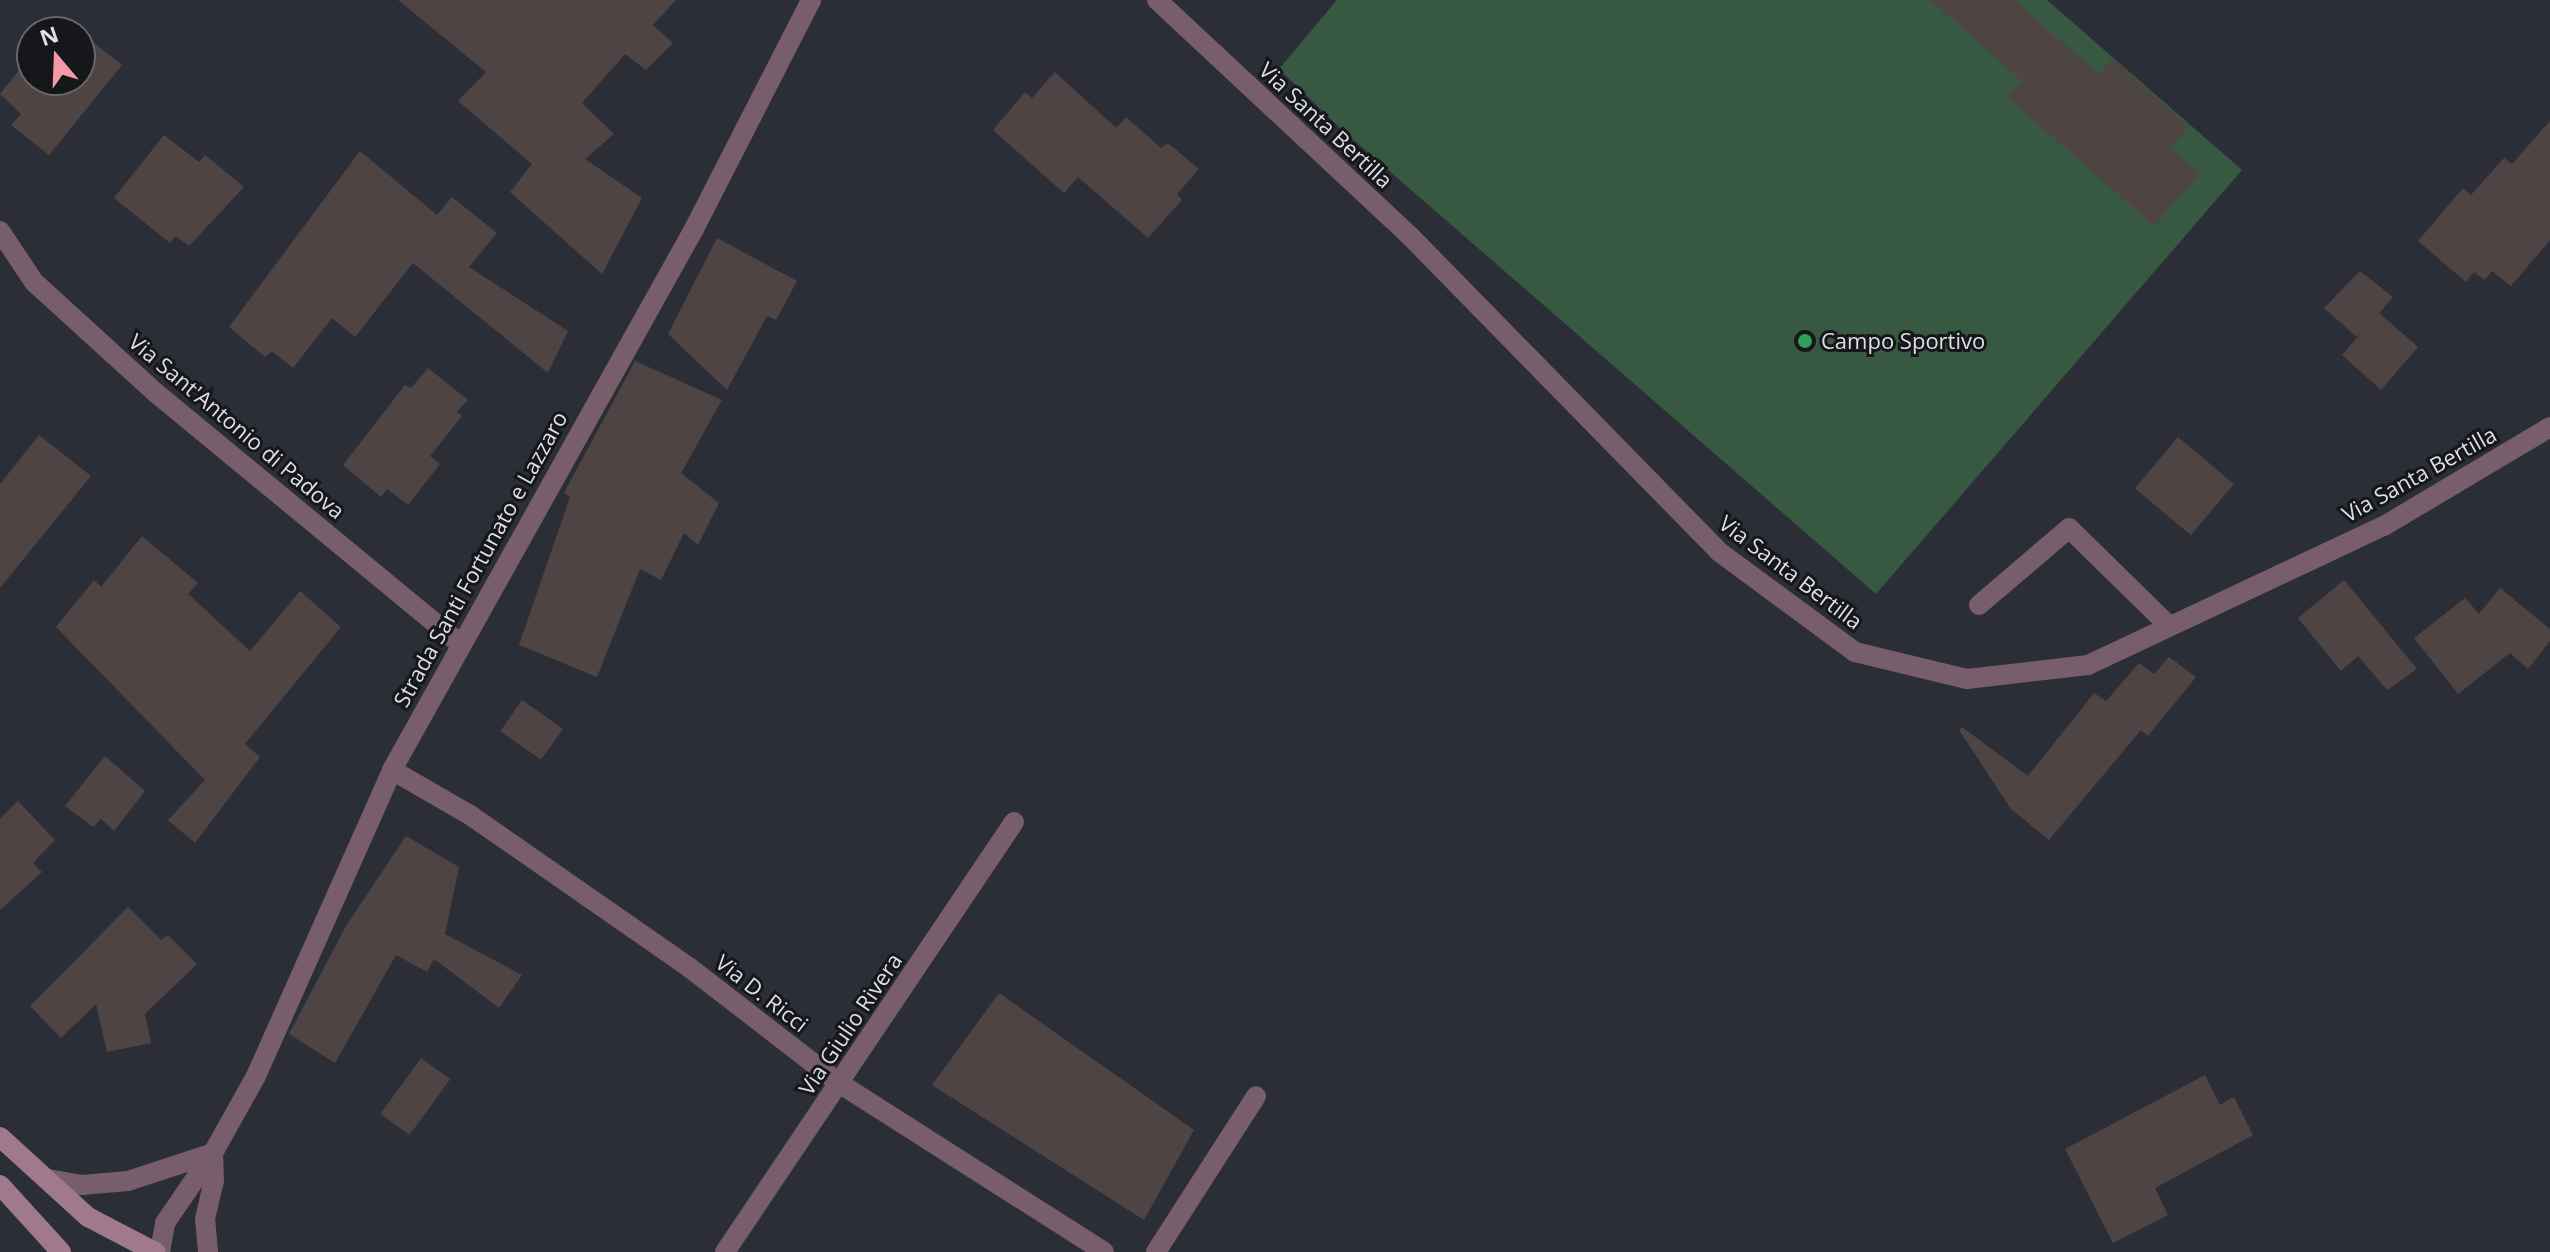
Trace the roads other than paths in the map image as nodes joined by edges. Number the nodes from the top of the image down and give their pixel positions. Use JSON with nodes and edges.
{"nodes":[{"id":1,"x":811,"y":0,"type":"edge"},
{"id":2,"x":1157,"y":0,"type":"edge"},
{"id":3,"x":0,"y":231,"type":"edge"},
{"id":4,"x":2550,"y":427,"type":"edge"},
{"id":5,"x":1979,"y":605,"type":"dead end"},
{"id":6,"x":2167,"y":624,"type":"junction"},
{"id":7,"x":459,"y":643,"type":"junction"},
{"id":8,"x":392,"y":770,"type":"junction"},
{"id":9,"x":1014,"y":822,"type":"dead end"},
{"id":10,"x":839,"y":1083,"type":"junction"},
{"id":11,"x":1256,"y":1096,"type":"dead end"},
{"id":12,"x":0,"y":1137,"type":"edge"},
{"id":13,"x":213,"y":1153,"type":"junction"},
{"id":14,"x":48,"y":1179,"type":"junction"},
{"id":15,"x":0,"y":1185,"type":"edge"},
{"id":16,"x":61,"y":1252,"type":"edge"},
{"id":17,"x":158,"y":1252,"type":"edge"},
{"id":18,"x":208,"y":1252,"type":"edge"},
{"id":19,"x":725,"y":1252,"type":"edge"},
{"id":20,"x":1104,"y":1252,"type":"edge"},
{"id":21,"x":1156,"y":1252,"type":"edge"}],
"edges":[{"from":1,"to":7,"type":"street","name":"Strada Santi Fortunato e Lazzaro"},
{"from":2,"to":6,"type":"street","name":"Via Santa Bertilla"},
{"from":3,"to":7,"type":"street","name":"Via Sant'Antonio di Padova"},
{"from":4,"to":6,"type":"street","name":"Via Santa Bertilla"},
{"from":5,"to":6,"type":"street"},
{"from":7,"to":8,"type":"street","name":"Strada Santi Fortunato e Lazzaro"},
{"from":8,"to":10,"type":"street","name":"Via D. Ricci"},
{"from":8,"to":13,"type":"street","name":"Strada Santi Fortunato e Lazzaro"},
{"from":9,"to":10,"type":"street","name":"Via Giulio Rivera"},
{"from":10,"to":19,"type":"street","name":"Via Giulio Rivera"},
{"from":10,"to":20,"type":"street","name":"Via D. Ricci"},
{"from":11,"to":21,"type":"street"},
{"from":12,"to":14,"type":"main road"},
{"from":13,"to":14,"type":"street"},
{"from":13,"to":17,"type":"street","name":"Strada Santi Fortunato e Lazzaro"},
{"from":13,"to":18,"type":"street","name":"Strada Santi Fortunato e Lazzaro"},
{"from":14,"to":17,"type":"main road"},
{"from":15,"to":16,"type":"main road"}]}
